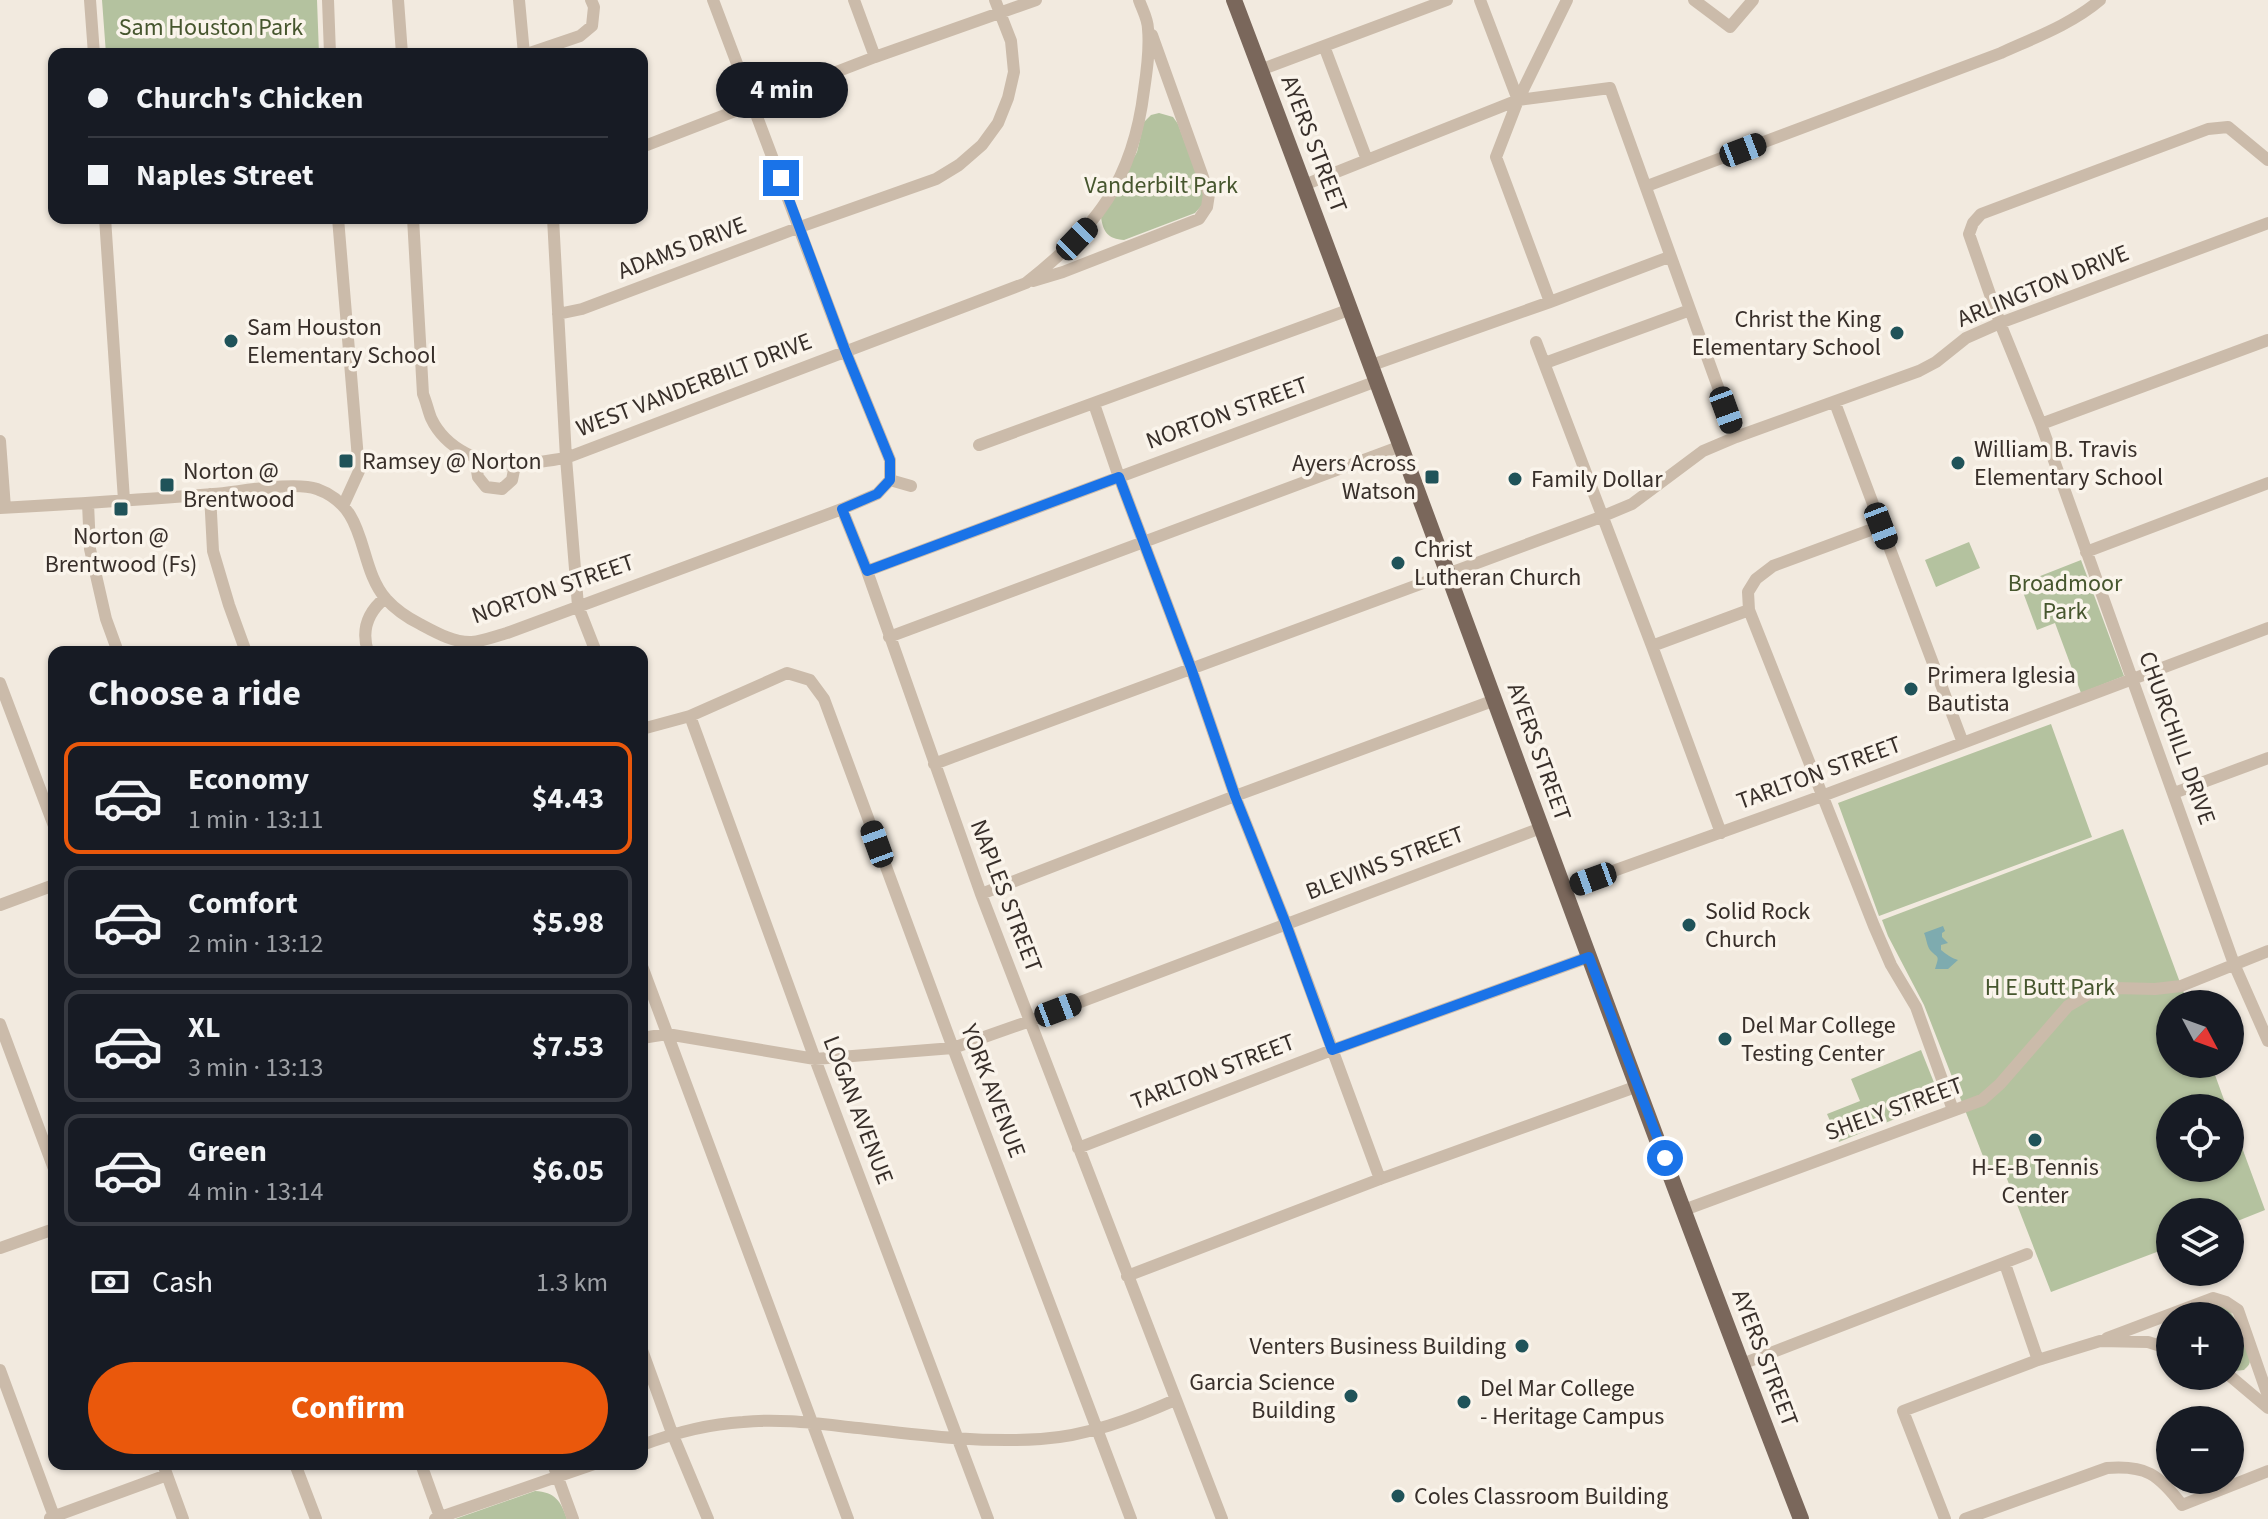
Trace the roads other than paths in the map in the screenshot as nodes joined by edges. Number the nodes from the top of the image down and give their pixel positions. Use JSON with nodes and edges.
{"nodes":[{"id":1,"x":90,"y":0,"type":"edge"},
{"id":2,"x":328,"y":0,"type":"edge"},
{"id":3,"x":398,"y":0,"type":"edge"},
{"id":4,"x":519,"y":0,"type":"edge"},
{"id":5,"x":591,"y":0,"type":"edge"},
{"id":6,"x":713,"y":0,"type":"edge"},
{"id":7,"x":854,"y":0,"type":"edge"},
{"id":8,"x":995,"y":0,"type":"edge"},
{"id":9,"x":1036,"y":0,"type":"edge"},
{"id":10,"x":1139,"y":0,"type":"edge"},
{"id":11,"x":1234,"y":0,"type":"edge"},
{"id":12,"x":1447,"y":0,"type":"edge"},
{"id":13,"x":1480,"y":0,"type":"edge"},
{"id":14,"x":1567,"y":0,"type":"edge"},
{"id":15,"x":1694,"y":0,"type":"edge"},
{"id":16,"x":1753,"y":0,"type":"edge"},
{"id":17,"x":2100,"y":0,"type":"edge"},
{"id":18,"x":1000,"y":14,"type":"junction"},
{"id":19,"x":1148,"y":26,"type":"junction"},
{"id":20,"x":1324,"y":46,"type":"junction"},
{"id":21,"x":94,"y":48,"type":"edge"},
{"id":22,"x":330,"y":48,"type":"edge"},
{"id":23,"x":402,"y":48,"type":"edge"},
{"id":24,"x":525,"y":48,"type":"edge"},
{"id":25,"x":544,"y":48,"type":"edge"},
{"id":26,"x":875,"y":57,"type":"junction"},
{"id":27,"x":1260,"y":70,"type":"junction"},
{"id":28,"x":1518,"y":100,"type":"junction"},
{"id":29,"x":753,"y":105,"type":"junction"},
{"id":30,"x":648,"y":145,"type":"edge"},
{"id":31,"x":1367,"y":160,"type":"junction"},
{"id":32,"x":2268,"y":160,"type":"edge"},
{"id":33,"x":1304,"y":185,"type":"junction"},
{"id":34,"x":1647,"y":186,"type":"junction"},
{"id":35,"x":2268,"y":223,"type":"edge"},
{"id":36,"x":105,"y":224,"type":"edge"},
{"id":37,"x":338,"y":224,"type":"edge"},
{"id":38,"x":413,"y":224,"type":"edge"},
{"id":39,"x":553,"y":224,"type":"edge"},
{"id":40,"x":800,"y":227,"type":"junction"},
{"id":41,"x":1669,"y":257,"type":"junction"},
{"id":42,"x":1026,"y":283,"type":"junction"},
{"id":43,"x":1550,"y":302,"type":"junction"},
{"id":44,"x":1351,"y":309,"type":"junction"},
{"id":45,"x":1690,"y":310,"type":"junction"},
{"id":46,"x":558,"y":314,"type":"junction"},
{"id":47,"x":2000,"y":323,"type":"junction"},
{"id":48,"x":2268,"y":340,"type":"edge"},
{"id":49,"x":1536,"y":342,"type":"dead end"},
{"id":50,"x":845,"y":350,"type":"junction"},
{"id":51,"x":1545,"y":363,"type":"junction"},
{"id":52,"x":1374,"y":373,"type":"junction"},
{"id":53,"x":1835,"y":403,"type":"junction"},
{"id":54,"x":1094,"y":404,"type":"junction"},
{"id":55,"x":2041,"y":424,"type":"junction"},
{"id":56,"x":1736,"y":437,"type":"junction"},
{"id":57,"x":0,"y":441,"type":"edge"},
{"id":58,"x":979,"y":445,"type":"dead end"},
{"id":59,"x":1401,"y":446,"type":"junction"},
{"id":60,"x":475,"y":458,"type":"junction"},
{"id":61,"x":566,"y":458,"type":"junction"},
{"id":62,"x":515,"y":465,"type":"junction"},
{"id":63,"x":1119,"y":477,"type":"junction"},
{"id":64,"x":890,"y":480,"type":"junction"},
{"id":65,"x":2268,"y":483,"type":"edge"},
{"id":66,"x":911,"y":486,"type":"dead end"},
{"id":67,"x":210,"y":494,"type":"junction"},
{"id":68,"x":124,"y":500,"type":"junction"},
{"id":69,"x":88,"y":503,"type":"junction"},
{"id":70,"x":343,"y":506,"type":"junction"},
{"id":71,"x":2,"y":508,"type":"edge"},
{"id":72,"x":842,"y":509,"type":"junction"},
{"id":73,"x":1601,"y":517,"type":"junction"},
{"id":74,"x":1881,"y":526,"type":"junction"},
{"id":75,"x":1142,"y":541,"type":"junction"},
{"id":76,"x":2086,"y":552,"type":"junction"},
{"id":77,"x":867,"y":571,"type":"junction"},
{"id":78,"x":1448,"y":572,"type":"junction"},
{"id":79,"x":385,"y":598,"type":"junction"},
{"id":80,"x":578,"y":606,"type":"junction"},
{"id":81,"x":1749,"y":610,"type":"junction"},
{"id":82,"x":2268,"y":628,"type":"edge"},
{"id":83,"x":889,"y":637,"type":"junction"},
{"id":84,"x":116,"y":646,"type":"edge"},
{"id":85,"x":244,"y":646,"type":"edge"},
{"id":86,"x":366,"y":646,"type":"edge"},
{"id":87,"x":467,"y":646,"type":"edge"},
{"id":88,"x":472,"y":646,"type":"edge"},
{"id":89,"x":594,"y":646,"type":"edge"},
{"id":90,"x":1652,"y":646,"type":"junction"},
{"id":91,"x":1191,"y":668,"type":"junction"},
{"id":92,"x":2133,"y":678,"type":"junction"},
{"id":93,"x":0,"y":683,"type":"edge"},
{"id":94,"x":1495,"y":700,"type":"junction"},
{"id":95,"x":690,"y":716,"type":"junction"},
{"id":96,"x":648,"y":724,"type":"edge"},
{"id":97,"x":1963,"y":743,"type":"junction"},
{"id":98,"x":2268,"y":758,"type":"edge"},
{"id":99,"x":934,"y":764,"type":"junction"},
{"id":100,"x":2174,"y":793,"type":"junction"},
{"id":101,"x":1235,"y":796,"type":"junction"},
{"id":102,"x":1822,"y":796,"type":"junction"},
{"id":103,"x":48,"y":810,"type":"edge"},
{"id":104,"x":1541,"y":828,"type":"junction"},
{"id":105,"x":1721,"y":833,"type":"junction"},
{"id":106,"x":48,"y":887,"type":"edge"},
{"id":107,"x":1563,"y":889,"type":"junction"},
{"id":108,"x":981,"y":894,"type":"junction"},
{"id":109,"x":0,"y":905,"type":"edge"},
{"id":110,"x":1286,"y":924,"type":"junction"},
{"id":111,"x":2268,"y":951,"type":"edge"},
{"id":112,"x":1589,"y":957,"type":"junction"},
{"id":113,"x":2234,"y":964,"type":"junction"},
{"id":114,"x":648,"y":982,"type":"edge"},
{"id":115,"x":1030,"y":1021,"type":"junction"},
{"id":116,"x":0,"y":1024,"type":"edge"},
{"id":117,"x":667,"y":1034,"type":"junction"},
{"id":118,"x":648,"y":1037,"type":"edge"},
{"id":119,"x":2268,"y":1041,"type":"edge"},
{"id":120,"x":953,"y":1048,"type":"junction"},
{"id":121,"x":1332,"y":1050,"type":"junction"},
{"id":122,"x":815,"y":1059,"type":"junction"},
{"id":123,"x":1638,"y":1086,"type":"junction"},
{"id":124,"x":1953,"y":1110,"type":"junction"},
{"id":125,"x":1078,"y":1148,"type":"junction"},
{"id":126,"x":48,"y":1153,"type":"edge"},
{"id":127,"x":1380,"y":1179,"type":"junction"},
{"id":128,"x":1684,"y":1210,"type":"junction"},
{"id":129,"x":48,"y":1231,"type":"edge"},
{"id":130,"x":0,"y":1248,"type":"edge"},
{"id":131,"x":2027,"y":1254,"type":"dead end"},
{"id":132,"x":2005,"y":1264,"type":"junction"},
{"id":133,"x":1127,"y":1276,"type":"junction"},
{"id":134,"x":2100,"y":1341,"type":"junction"},
{"id":135,"x":2156,"y":1345,"type":"edge"},
{"id":136,"x":2038,"y":1360,"type":"junction"},
{"id":137,"x":1742,"y":1364,"type":"junction"},
{"id":138,"x":648,"y":1367,"type":"edge"},
{"id":139,"x":0,"y":1370,"type":"edge"},
{"id":140,"x":2244,"y":1388,"type":"edge"},
{"id":141,"x":2268,"y":1396,"type":"edge"},
{"id":142,"x":1175,"y":1400,"type":"junction"},
{"id":143,"x":2268,"y":1408,"type":"edge"},
{"id":144,"x":812,"y":1423,"type":"junction"},
{"id":145,"x":1098,"y":1429,"type":"junction"},
{"id":146,"x":672,"y":1433,"type":"junction"},
{"id":147,"x":959,"y":1439,"type":"junction"},
{"id":148,"x":648,"y":1443,"type":"edge"},
{"id":149,"x":165,"y":1470,"type":"edge"},
{"id":150,"x":297,"y":1470,"type":"edge"},
{"id":151,"x":423,"y":1470,"type":"edge"},
{"id":152,"x":555,"y":1470,"type":"edge"},
{"id":153,"x":579,"y":1470,"type":"edge"},
{"id":154,"x":2268,"y":1471,"type":"edge"},
{"id":155,"x":558,"y":1478,"type":"junction"},
{"id":156,"x":2182,"y":1505,"type":"junction"},
{"id":157,"x":53,"y":1518,"type":"edge"},
{"id":158,"x":438,"y":1518,"type":"edge"},
{"id":159,"x":183,"y":1519,"type":"edge"},
{"id":160,"x":316,"y":1519,"type":"edge"},
{"id":161,"x":573,"y":1519,"type":"edge"},
{"id":162,"x":708,"y":1519,"type":"edge"},
{"id":163,"x":848,"y":1519,"type":"edge"},
{"id":164,"x":988,"y":1519,"type":"edge"},
{"id":165,"x":1131,"y":1519,"type":"edge"},
{"id":166,"x":1222,"y":1519,"type":"edge"},
{"id":167,"x":1801,"y":1519,"type":"edge"},
{"id":168,"x":1945,"y":1519,"type":"edge"},
{"id":169,"x":1965,"y":1519,"type":"edge"},
{"id":170,"x":2184,"y":1519,"type":"edge"}],
"edges":[{"from":1,"to":21,"type":"street"},
{"from":2,"to":22,"type":"street"},
{"from":3,"to":23,"type":"street"},
{"from":4,"to":24,"type":"street"},
{"from":5,"to":25,"type":"street"},
{"from":6,"to":29,"type":"street"},
{"from":7,"to":26,"type":"street"},
{"from":8,"to":18,"type":"street","name":"ADAMS DRIVE"},
{"from":9,"to":18,"type":"street"},
{"from":10,"to":19,"type":"street","name":"WEST VANDERBILT DRIVE"},
{"from":11,"to":27,"type":"main road","name":"AYERS STREET"},
{"from":12,"to":20,"type":"street"},
{"from":13,"to":28,"type":"street"},
{"from":14,"to":28,"type":"street"},
{"from":15,"to":16,"type":"street"},
{"from":17,"to":34,"type":"street"},
{"from":18,"to":26,"type":"street"},
{"from":18,"to":40,"type":"street","name":"ADAMS DRIVE"},
{"from":19,"to":42,"type":"street","name":"WEST VANDERBILT DRIVE"},
{"from":19,"to":42,"type":"street"},
{"from":20,"to":27,"type":"street"},
{"from":20,"to":31,"type":"street"},
{"from":26,"to":29,"type":"street"},
{"from":27,"to":33,"type":"main road","name":"AYERS STREET"},
{"from":28,"to":31,"type":"street"},
{"from":28,"to":34,"type":"street"},
{"from":28,"to":43,"type":"street"},
{"from":29,"to":30,"type":"street"},
{"from":29,"to":40,"type":"street"},
{"from":31,"to":33,"type":"street"},
{"from":32,"to":47,"type":"street","name":"CHURCHILL DRIVE"},
{"from":33,"to":44,"type":"main road","name":"AYERS STREET"},
{"from":34,"to":41,"type":"street"},
{"from":35,"to":47,"type":"street","name":"ARLINGTON DRIVE"},
{"from":36,"to":68,"type":"street"},
{"from":37,"to":70,"type":"street"},
{"from":38,"to":60,"type":"street"},
{"from":39,"to":46,"type":"street"},
{"from":40,"to":46,"type":"street","name":"ADAMS DRIVE"},
{"from":40,"to":50,"type":"street"},
{"from":41,"to":43,"type":"street","name":"NORTON STREET"},
{"from":41,"to":45,"type":"street"},
{"from":42,"to":50,"type":"street","name":"WEST VANDERBILT DRIVE"},
{"from":43,"to":52,"type":"street","name":"NORTON STREET"},
{"from":44,"to":52,"type":"main road","name":"AYERS STREET"},
{"from":44,"to":54,"type":"street"},
{"from":45,"to":51,"type":"street"},
{"from":45,"to":56,"type":"street"},
{"from":46,"to":61,"type":"street"},
{"from":47,"to":53,"type":"street","name":"ARLINGTON DRIVE"},
{"from":47,"to":55,"type":"street","name":"CHURCHILL DRIVE"},
{"from":48,"to":55,"type":"street"},
{"from":49,"to":51,"type":"street"},
{"from":50,"to":61,"type":"street","name":"WEST VANDERBILT DRIVE"},
{"from":50,"to":64,"type":"street"},
{"from":51,"to":73,"type":"street"},
{"from":52,"to":59,"type":"main road","name":"AYERS STREET"},
{"from":52,"to":63,"type":"street","name":"NORTON STREET"},
{"from":53,"to":56,"type":"street","name":"ARLINGTON DRIVE"},
{"from":53,"to":74,"type":"street"},
{"from":54,"to":58,"type":"street"},
{"from":54,"to":63,"type":"street"},
{"from":55,"to":76,"type":"street","name":"CHURCHILL DRIVE"},
{"from":56,"to":73,"type":"street","name":"ARLINGTON DRIVE"},
{"from":57,"to":71,"type":"street"},
{"from":59,"to":75,"type":"street"},
{"from":59,"to":78,"type":"main road","name":"AYERS STREET"},
{"from":60,"to":62,"type":"street","name":"WEST VANDERBILT DRIVE"},
{"from":60,"to":62,"type":"street"},
{"from":61,"to":62,"type":"street","name":"WEST VANDERBILT DRIVE"},
{"from":61,"to":80,"type":"street"},
{"from":63,"to":75,"type":"street"},
{"from":63,"to":77,"type":"street","name":"NORTON STREET"},
{"from":64,"to":66,"type":"street"},
{"from":64,"to":72,"type":"street","name":"NORTON STREET"},
{"from":65,"to":76,"type":"street"},
{"from":67,"to":68,"type":"street"},
{"from":67,"to":70,"type":"street"},
{"from":67,"to":85,"type":"street"},
{"from":68,"to":69,"type":"street"},
{"from":69,"to":71,"type":"street"},
{"from":69,"to":84,"type":"street"},
{"from":70,"to":79,"type":"street","name":"NORTON STREET"},
{"from":72,"to":77,"type":"street","name":"NAPLES STREET"},
{"from":72,"to":80,"type":"street","name":"NORTON STREET"},
{"from":73,"to":78,"type":"street","name":"ARLINGTON DRIVE"},
{"from":73,"to":90,"type":"street"},
{"from":74,"to":81,"type":"street"},
{"from":74,"to":97,"type":"street"},
{"from":75,"to":83,"type":"street"},
{"from":75,"to":91,"type":"street"},
{"from":76,"to":92,"type":"street","name":"CHURCHILL DRIVE"},
{"from":77,"to":83,"type":"street","name":"NAPLES STREET"},
{"from":78,"to":91,"type":"street","name":"ARLINGTON DRIVE"},
{"from":78,"to":94,"type":"main road","name":"AYERS STREET"},
{"from":79,"to":86,"type":"street"},
{"from":79,"to":87,"type":"street","name":"NORTON STREET"},
{"from":80,"to":88,"type":"street","name":"NORTON STREET"},
{"from":80,"to":89,"type":"street"},
{"from":81,"to":90,"type":"street"},
{"from":81,"to":102,"type":"street"},
{"from":82,"to":92,"type":"street","name":"TARLTON STREET"},
{"from":83,"to":99,"type":"street","name":"NAPLES STREET"},
{"from":90,"to":105,"type":"street"},
{"from":91,"to":99,"type":"street","name":"ARLINGTON DRIVE"},
{"from":91,"to":101,"type":"street"},
{"from":92,"to":97,"type":"street","name":"TARLTON STREET"},
{"from":92,"to":100,"type":"street","name":"CHURCHILL DRIVE"},
{"from":93,"to":103,"type":"street"},
{"from":94,"to":101,"type":"street"},
{"from":94,"to":104,"type":"main road","name":"AYERS STREET"},
{"from":95,"to":96,"type":"street"},
{"from":95,"to":120,"type":"street","name":"YORK AVENUE"},
{"from":95,"to":122,"type":"street","name":"LOGAN AVENUE"},
{"from":97,"to":102,"type":"street","name":"TARLTON STREET"},
{"from":98,"to":100,"type":"street"},
{"from":99,"to":108,"type":"street","name":"NAPLES STREET"},
{"from":100,"to":113,"type":"street","name":"CHURCHILL DRIVE"},
{"from":101,"to":108,"type":"street"},
{"from":101,"to":110,"type":"street"},
{"from":102,"to":105,"type":"street","name":"TARLTON STREET"},
{"from":102,"to":124,"type":"street"},
{"from":104,"to":107,"type":"main road","name":"AYERS STREET"},
{"from":104,"to":110,"type":"street","name":"BLEVINS STREET"},
{"from":105,"to":107,"type":"street","name":"TARLTON STREET"},
{"from":106,"to":109,"type":"street"},
{"from":107,"to":112,"type":"main road","name":"AYERS STREET"},
{"from":108,"to":115,"type":"street","name":"NAPLES STREET"},
{"from":110,"to":115,"type":"street","name":"BLEVINS STREET"},
{"from":110,"to":121,"type":"street"},
{"from":111,"to":113,"type":"street","name":"SHELY STREET"},
{"from":112,"to":121,"type":"street","name":"TARLTON STREET"},
{"from":112,"to":123,"type":"main road","name":"AYERS STREET"},
{"from":113,"to":119,"type":"street","name":"CHURCHILL DRIVE"},
{"from":113,"to":124,"type":"street","name":"SHELY STREET"},
{"from":114,"to":117,"type":"street"},
{"from":115,"to":120,"type":"street","name":"BLEVINS STREET"},
{"from":115,"to":125,"type":"street","name":"NAPLES STREET"},
{"from":116,"to":126,"type":"street"},
{"from":117,"to":118,"type":"street","name":"BLEVINS STREET"},
{"from":117,"to":122,"type":"street","name":"BLEVINS STREET"},
{"from":117,"to":144,"type":"street"},
{"from":120,"to":122,"type":"street","name":"BLEVINS STREET"},
{"from":120,"to":145,"type":"street","name":"YORK AVENUE"},
{"from":121,"to":125,"type":"street","name":"TARLTON STREET"},
{"from":121,"to":127,"type":"street"},
{"from":122,"to":147,"type":"street","name":"LOGAN AVENUE"},
{"from":123,"to":127,"type":"street"},
{"from":123,"to":128,"type":"main road","name":"AYERS STREET"},
{"from":124,"to":128,"type":"street","name":"SHELY STREET"},
{"from":125,"to":133,"type":"street","name":"NAPLES STREET"},
{"from":127,"to":133,"type":"street"},
{"from":128,"to":137,"type":"main road","name":"AYERS STREET"},
{"from":129,"to":130,"type":"street"},
{"from":131,"to":132,"type":"street"},
{"from":132,"to":136,"type":"street"},
{"from":132,"to":137,"type":"street"},
{"from":133,"to":142,"type":"street","name":"NAPLES STREET"},
{"from":134,"to":135,"type":"street"},
{"from":134,"to":136,"type":"street"},
{"from":134,"to":141,"type":"street"},
{"from":136,"to":168,"type":"street"},
{"from":137,"to":167,"type":"main road","name":"AYERS STREET"},
{"from":138,"to":146,"type":"street"},
{"from":139,"to":157,"type":"street"},
{"from":140,"to":143,"type":"street"},
{"from":142,"to":145,"type":"street"},
{"from":142,"to":166,"type":"street","name":"NAPLES STREET"},
{"from":144,"to":146,"type":"street"},
{"from":144,"to":147,"type":"street"},
{"from":144,"to":163,"type":"street"},
{"from":145,"to":147,"type":"street"},
{"from":145,"to":165,"type":"street","name":"YORK AVENUE"},
{"from":146,"to":148,"type":"street"},
{"from":146,"to":162,"type":"street"},
{"from":147,"to":164,"type":"street","name":"LOGAN AVENUE"},
{"from":149,"to":157,"type":"street"},
{"from":149,"to":159,"type":"street"},
{"from":150,"to":160,"type":"street"},
{"from":151,"to":158,"type":"street"},
{"from":152,"to":155,"type":"street"},
{"from":153,"to":155,"type":"street"},
{"from":154,"to":156,"type":"street"},
{"from":155,"to":158,"type":"street"},
{"from":155,"to":161,"type":"street"},
{"from":156,"to":169,"type":"street"},
{"from":156,"to":170,"type":"street"}]}
